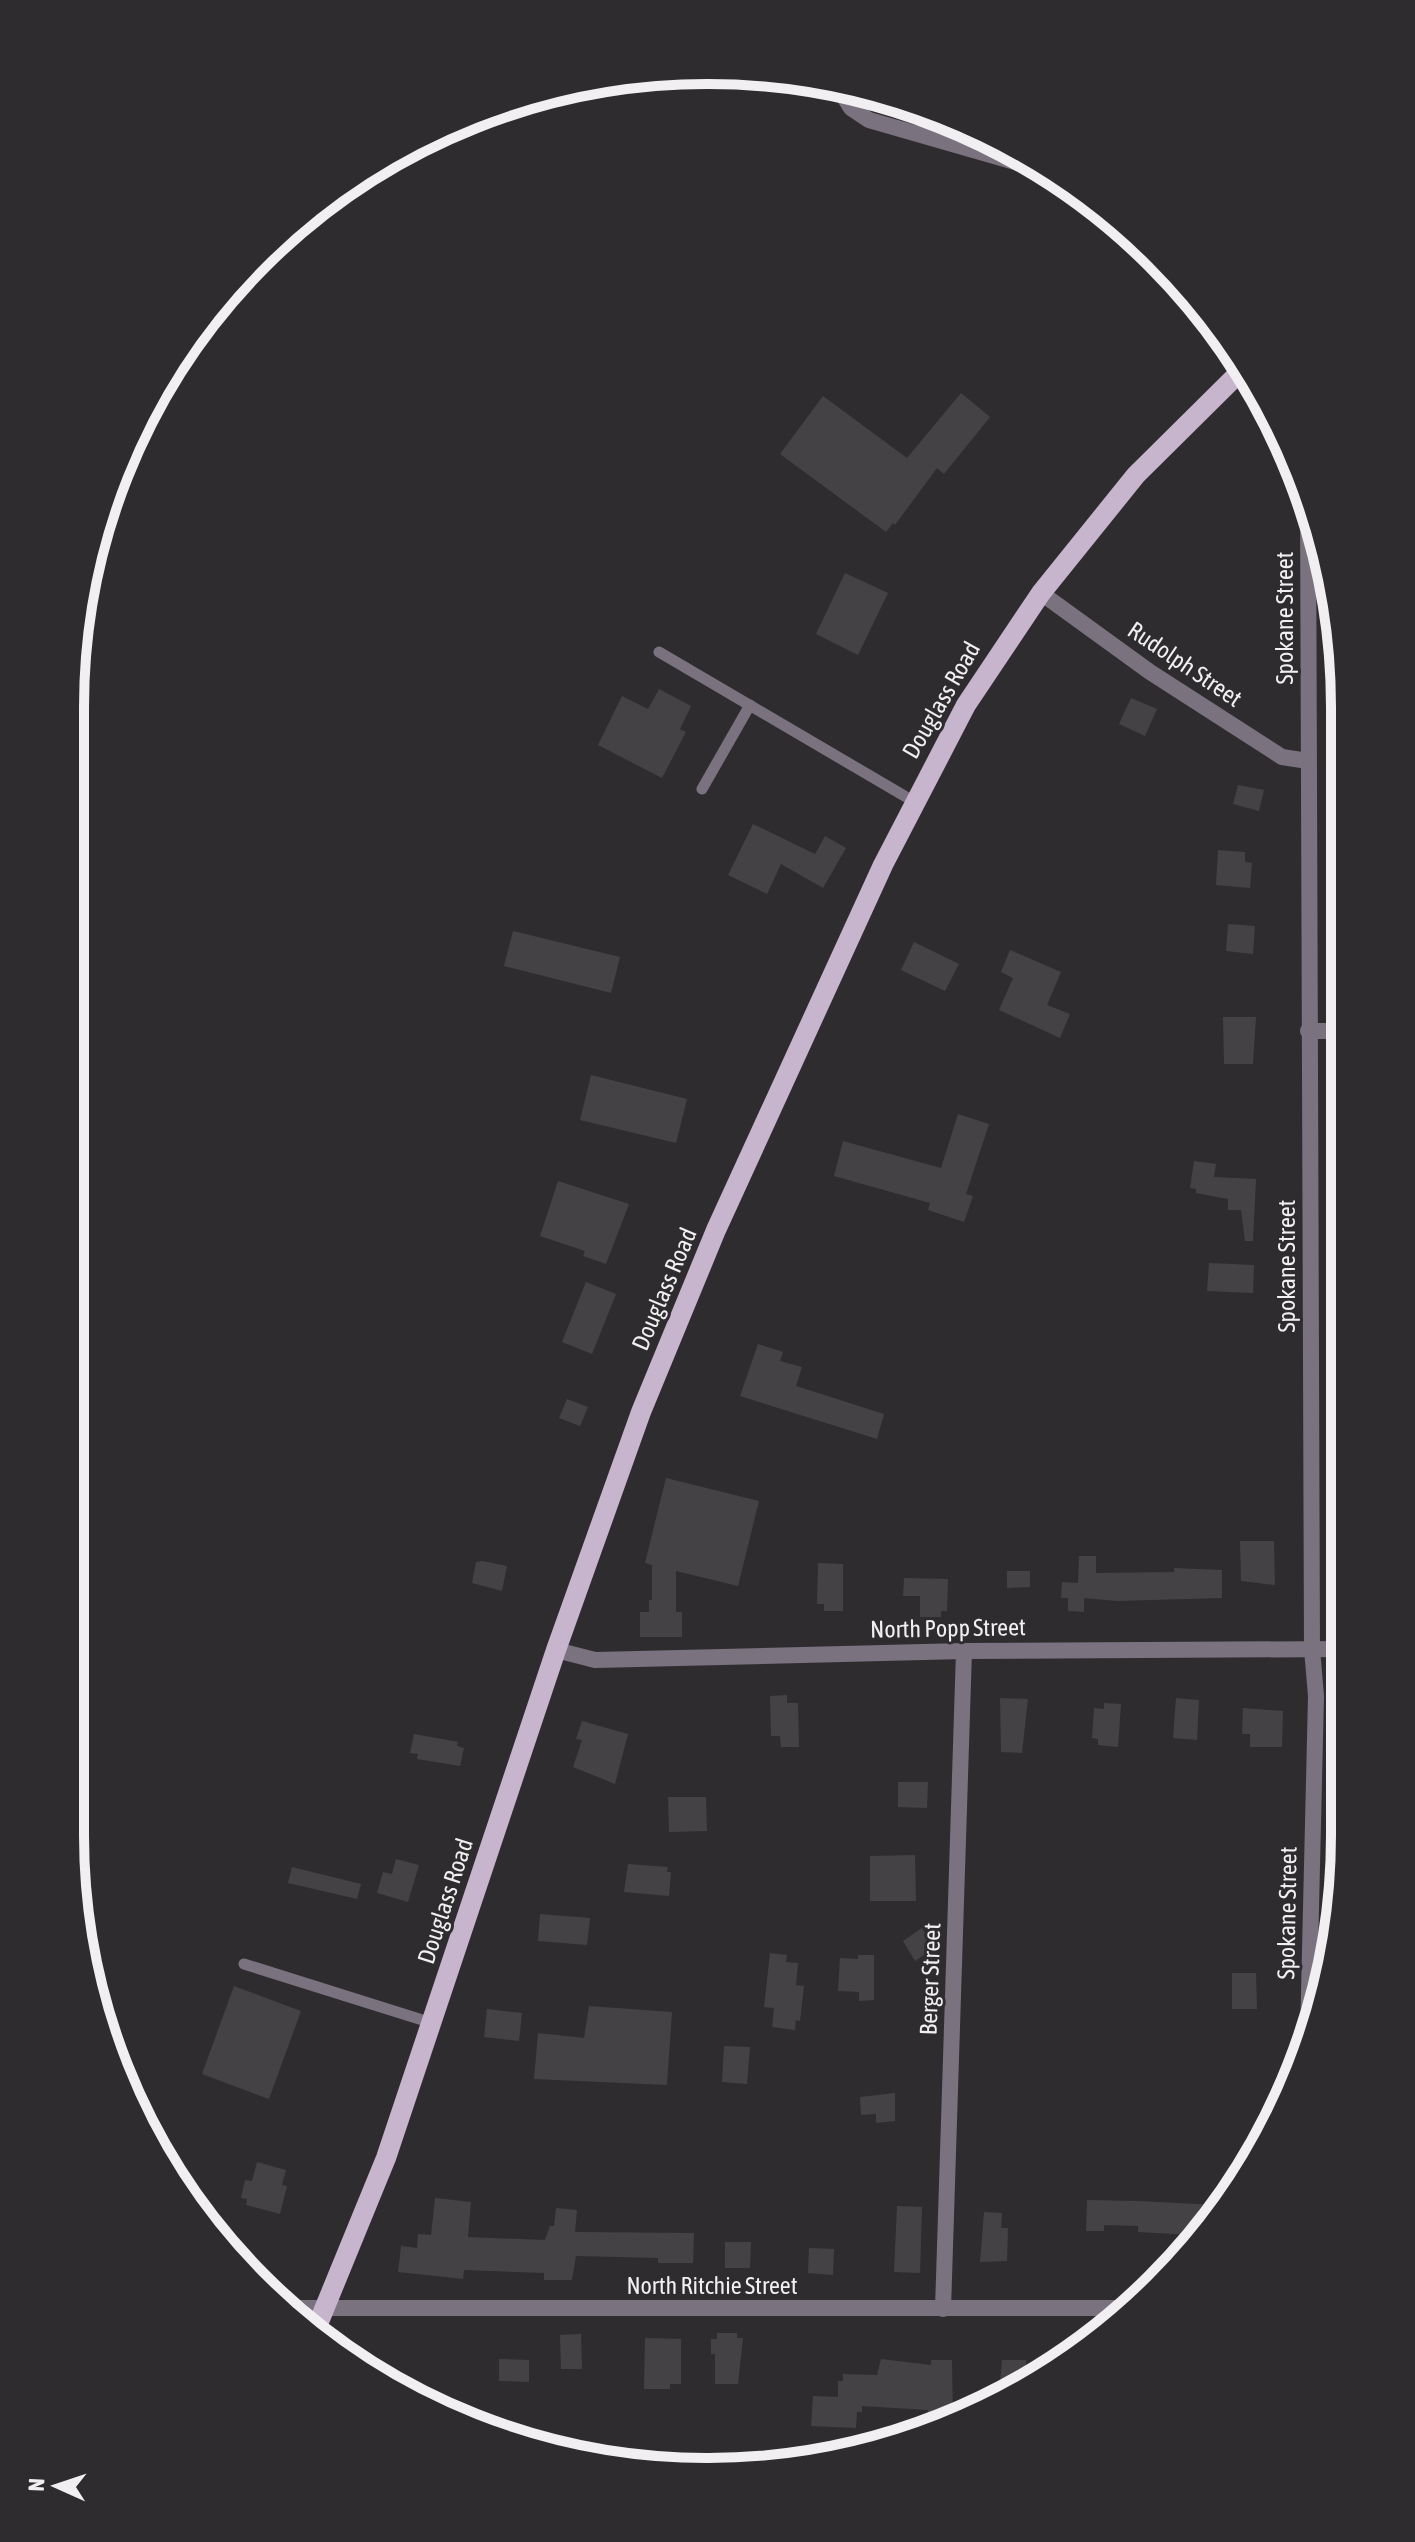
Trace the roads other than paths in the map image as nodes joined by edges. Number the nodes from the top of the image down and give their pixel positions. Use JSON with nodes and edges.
{"nodes":[{"id":1,"x":846,"y":100,"type":"edge"},
{"id":2,"x":1001,"y":158,"type":"edge"},
{"id":3,"x":1235,"y":377,"type":"edge"},
{"id":4,"x":1308,"y":540,"type":"edge"},
{"id":5,"x":1041,"y":593,"type":"junction"},
{"id":6,"x":659,"y":652,"type":"dead end"},
{"id":7,"x":750,"y":705,"type":"junction"},
{"id":8,"x":1308,"y":761,"type":"junction"},
{"id":9,"x":702,"y":789,"type":"dead end"},
{"id":10,"x":913,"y":801,"type":"junction"},
{"id":11,"x":1308,"y":1031,"type":"junction"},
{"id":12,"x":1331,"y":1031,"type":"edge"},
{"id":13,"x":1312,"y":1649,"type":"junction"},
{"id":14,"x":1331,"y":1649,"type":"edge"},
{"id":15,"x":556,"y":1650,"type":"junction"},
{"id":16,"x":964,"y":1651,"type":"junction"},
{"id":17,"x":244,"y":1964,"type":"dead end"},
{"id":18,"x":1309,"y":2000,"type":"edge"},
{"id":19,"x":432,"y":2023,"type":"junction"},
{"id":20,"x":302,"y":2308,"type":"edge"},
{"id":21,"x":326,"y":2308,"type":"junction"},
{"id":22,"x":1113,"y":2308,"type":"edge"},
{"id":23,"x":943,"y":2309,"type":"junction"},
{"id":24,"x":319,"y":2322,"type":"edge"}],
"edges":[{"from":1,"to":2,"type":"street"},
{"from":3,"to":5,"type":"main road","name":"Douglass Road"},
{"from":4,"to":8,"type":"street","name":"Spokane Street"},
{"from":5,"to":8,"type":"street","name":"Rudolph Street"},
{"from":5,"to":10,"type":"main road","name":"Douglass Road"},
{"from":6,"to":7,"type":"lane"},
{"from":7,"to":9,"type":"lane"},
{"from":7,"to":10,"type":"lane"},
{"from":8,"to":11,"type":"street","name":"Spokane Street"},
{"from":10,"to":15,"type":"main road","name":"Douglass Road"},
{"from":11,"to":12,"type":"street"},
{"from":11,"to":13,"type":"street","name":"Spokane Street"},
{"from":13,"to":14,"type":"street","name":"North Popp Street"},
{"from":13,"to":16,"type":"street","name":"North Popp Street"},
{"from":13,"to":18,"type":"street","name":"Spokane Street"},
{"from":15,"to":16,"type":"street","name":"North Popp Street"},
{"from":15,"to":19,"type":"main road","name":"Douglass Road"},
{"from":16,"to":23,"type":"street","name":"Berger Street"},
{"from":17,"to":19,"type":"lane"},
{"from":19,"to":21,"type":"main road","name":"Douglass Road"},
{"from":20,"to":21,"type":"street","name":"North Ritchie Street"},
{"from":21,"to":23,"type":"street","name":"North Ritchie Street"},
{"from":21,"to":24,"type":"main road","name":"Douglass Road"},
{"from":22,"to":23,"type":"street","name":"North Ritchie Street"}]}
